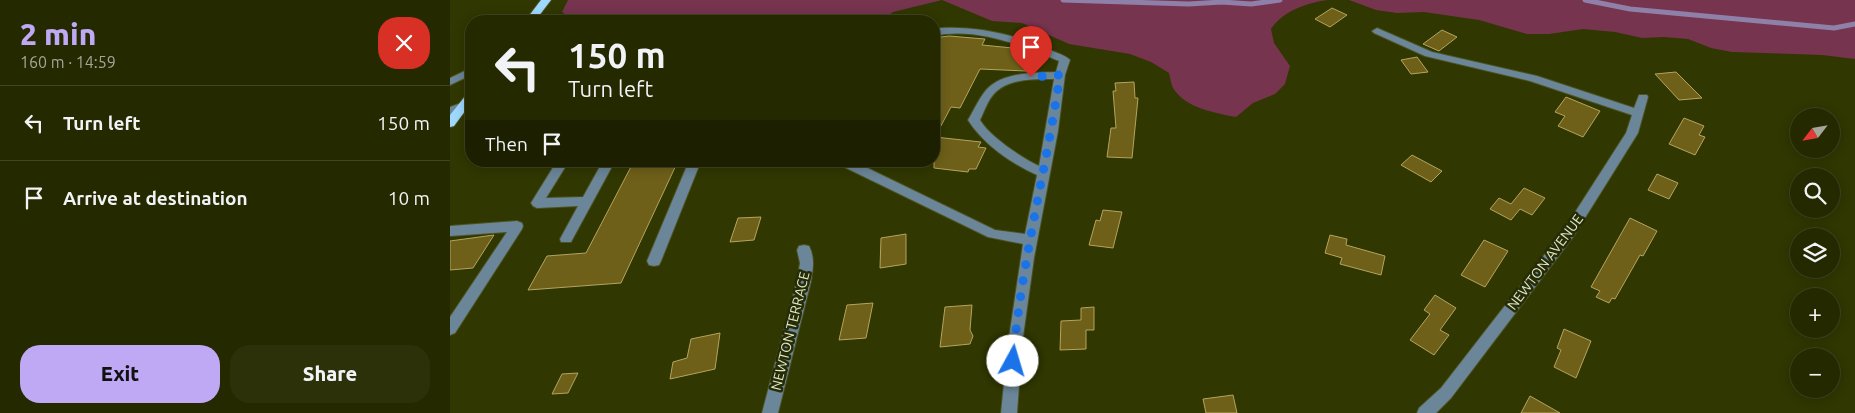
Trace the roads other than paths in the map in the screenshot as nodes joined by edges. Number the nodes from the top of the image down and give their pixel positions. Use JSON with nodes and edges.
{"nodes":[{"id":1,"x":546,"y":0,"type":"edge"},
{"id":2,"x":536,"y":15,"type":"edge"},
{"id":3,"x":940,"y":30,"type":"edge"},
{"id":4,"x":1377,"y":32,"type":"dead end"},
{"id":5,"x":465,"y":74,"type":"edge"},
{"id":6,"x":1060,"y":75,"type":"junction"},
{"id":7,"x":450,"y":82,"type":"edge"},
{"id":8,"x":1643,"y":97,"type":"dead end"},
{"id":9,"x":465,"y":107,"type":"edge"},
{"id":10,"x":465,"y":109,"type":"edge"},
{"id":11,"x":450,"y":111,"type":"edge"},
{"id":12,"x":1638,"y":113,"type":"junction"},
{"id":13,"x":450,"y":123,"type":"edge"},
{"id":14,"x":558,"y":167,"type":"edge"},
{"id":15,"x":606,"y":167,"type":"edge"},
{"id":16,"x":693,"y":167,"type":"edge"},
{"id":17,"x":854,"y":167,"type":"edge"},
{"id":18,"x":1042,"y":172,"type":"junction"},
{"id":19,"x":587,"y":201,"type":"junction"},
{"id":20,"x":450,"y":231,"type":"edge"},
{"id":21,"x":566,"y":239,"type":"dead end"},
{"id":22,"x":1030,"y":240,"type":"junction"},
{"id":23,"x":804,"y":250,"type":"dead end"},
{"id":24,"x":654,"y":260,"type":"dead end"},
{"id":25,"x":450,"y":329,"type":"edge"},
{"id":26,"x":770,"y":413,"type":"edge"},
{"id":27,"x":1009,"y":413,"type":"edge"},
{"id":28,"x":1424,"y":413,"type":"edge"}],
"edges":[{"from":1,"to":2,"type":"main road"},
{"from":3,"to":6,"type":"street"},
{"from":4,"to":12,"type":"street"},
{"from":5,"to":7,"type":"street"},
{"from":6,"to":18,"type":"street"},
{"from":6,"to":18,"type":"street"},
{"from":8,"to":12,"type":"street","name":"NEWTON AVENUE"},
{"from":9,"to":11,"type":"street"},
{"from":10,"to":13,"type":"main road"},
{"from":12,"to":28,"type":"street","name":"NEWTON AVENUE"},
{"from":14,"to":19,"type":"street"},
{"from":15,"to":19,"type":"street"},
{"from":16,"to":24,"type":"street"},
{"from":17,"to":22,"type":"street"},
{"from":18,"to":22,"type":"street"},
{"from":19,"to":21,"type":"street"},
{"from":20,"to":25,"type":"street"},
{"from":22,"to":27,"type":"street"},
{"from":23,"to":26,"type":"street","name":"NEWTON TERRACE"}]}
